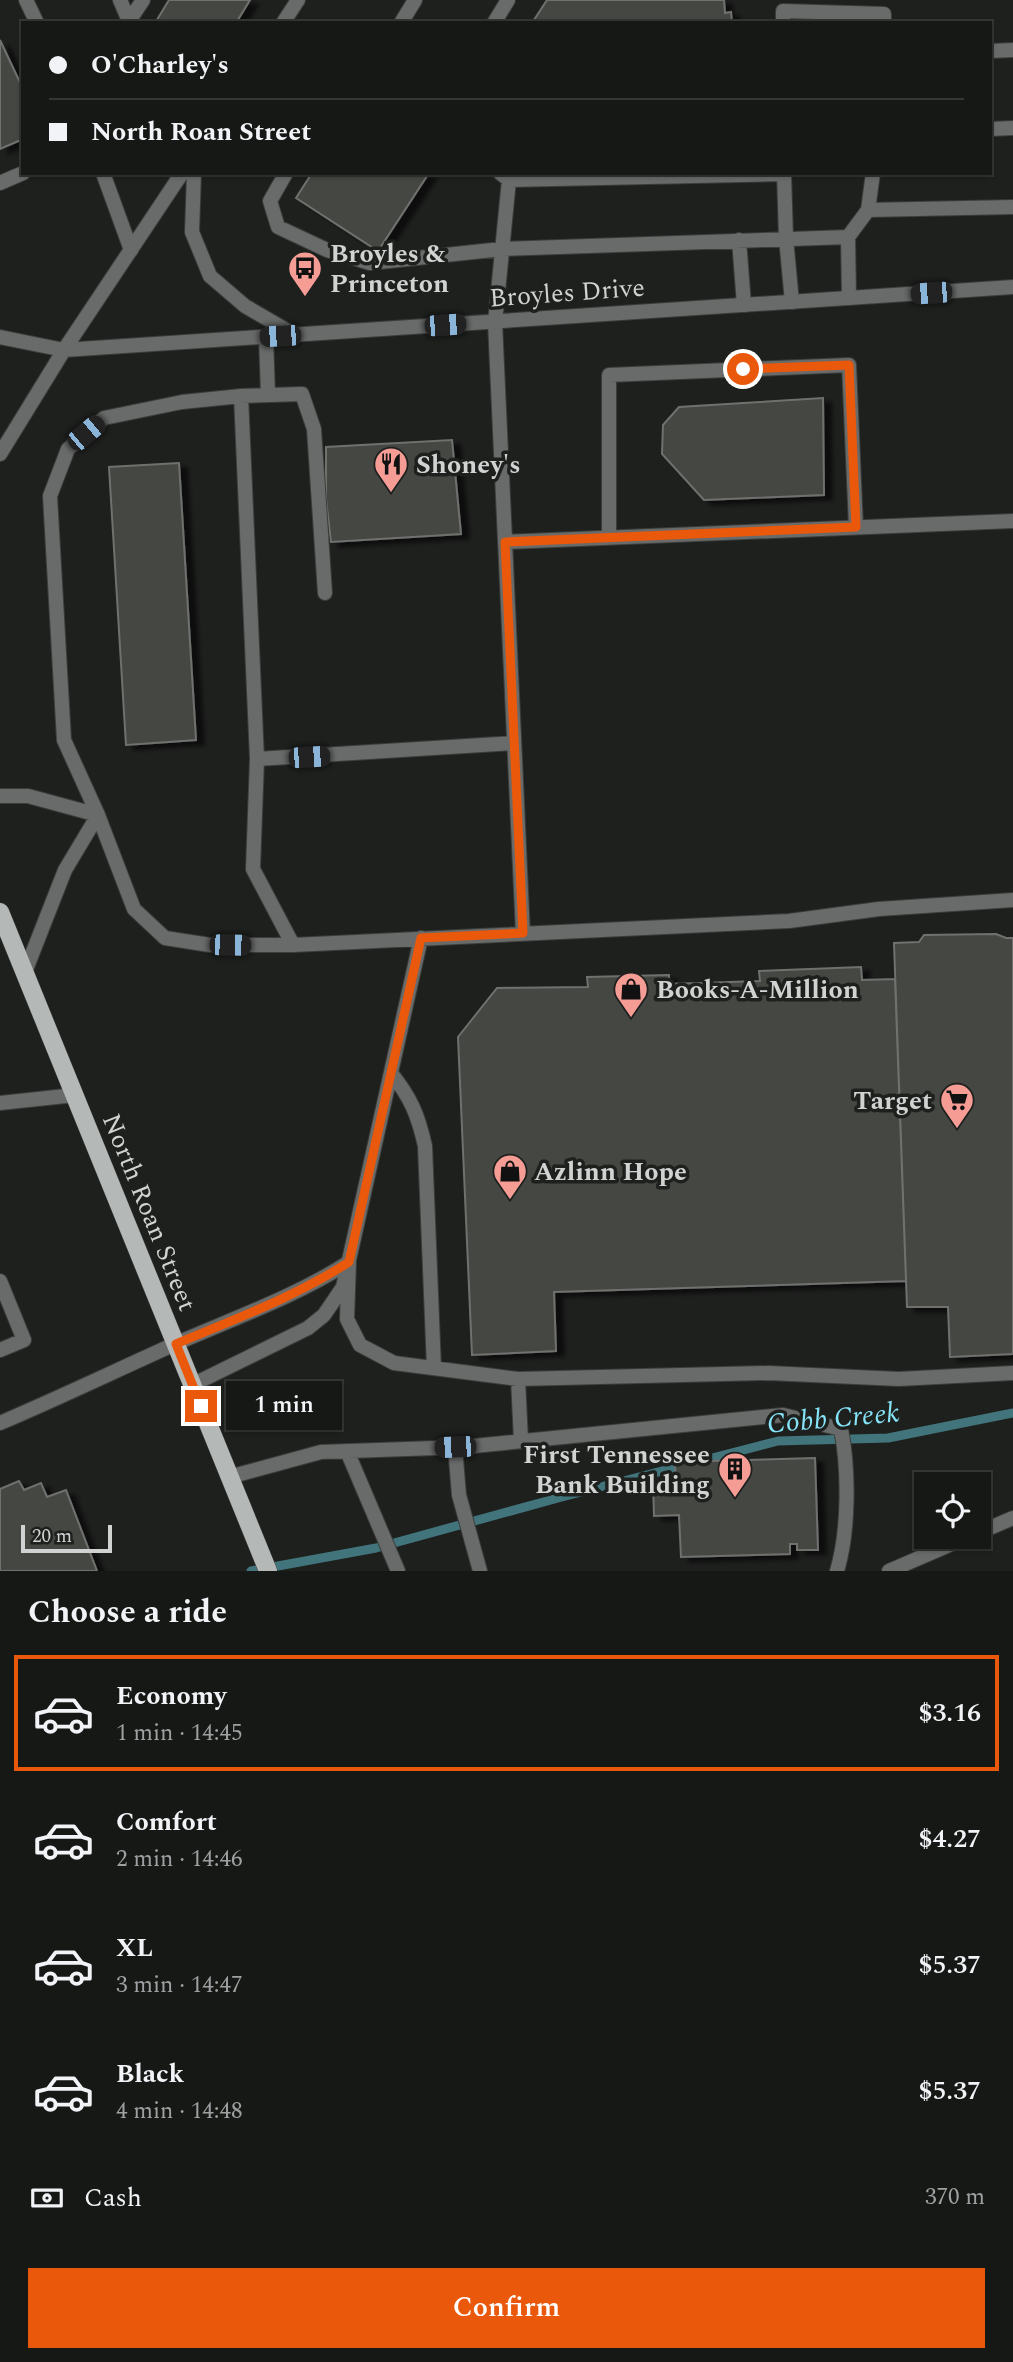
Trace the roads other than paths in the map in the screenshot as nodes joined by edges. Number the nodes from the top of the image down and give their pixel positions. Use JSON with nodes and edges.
{"nodes":[{"id":1,"x":26,"y":0,"type":"edge"},
{"id":2,"x":120,"y":0,"type":"edge"},
{"id":3,"x":143,"y":0,"type":"edge"},
{"id":4,"x":298,"y":0,"type":"edge"},
{"id":5,"x":415,"y":0,"type":"edge"},
{"id":6,"x":508,"y":0,"type":"edge"},
{"id":7,"x":784,"y":11,"type":"edge"},
{"id":8,"x":885,"y":12,"type":"edge"},
{"id":9,"x":818,"y":17,"type":"edge"},
{"id":10,"x":36,"y":21,"type":"edge"},
{"id":11,"x":284,"y":21,"type":"edge"},
{"id":12,"x":402,"y":21,"type":"edge"},
{"id":13,"x":495,"y":21,"type":"edge"},
{"id":14,"x":1013,"y":50,"type":"edge"},
{"id":15,"x":992,"y":51,"type":"edge"},
{"id":16,"x":1013,"y":128,"type":"edge"},
{"id":17,"x":992,"y":129,"type":"edge"},
{"id":18,"x":21,"y":174,"type":"edge"},
{"id":19,"x":104,"y":175,"type":"edge"},
{"id":20,"x":181,"y":175,"type":"edge"},
{"id":21,"x":194,"y":175,"type":"edge"},
{"id":22,"x":285,"y":175,"type":"edge"},
{"id":23,"x":644,"y":175,"type":"edge"},
{"id":24,"x":784,"y":175,"type":"edge"},
{"id":25,"x":873,"y":175,"type":"edge"},
{"id":26,"x":505,"y":177,"type":"edge"},
{"id":27,"x":0,"y":183,"type":"edge"},
{"id":28,"x":1013,"y":207,"type":"edge"},
{"id":29,"x":868,"y":210,"type":"junction"},
{"id":30,"x":848,"y":237,"type":"junction"},
{"id":31,"x":786,"y":238,"type":"junction"},
{"id":32,"x":739,"y":240,"type":"junction"},
{"id":33,"x":502,"y":249,"type":"junction"},
{"id":34,"x":131,"y":250,"type":"junction"},
{"id":35,"x":1013,"y":287,"type":"edge"},
{"id":36,"x":849,"y":298,"type":"junction"},
{"id":37,"x":792,"y":302,"type":"junction"},
{"id":38,"x":744,"y":306,"type":"junction"},
{"id":39,"x":495,"y":322,"type":"junction"},
{"id":40,"x":294,"y":335,"type":"junction"},
{"id":41,"x":0,"y":337,"type":"edge"},
{"id":42,"x":266,"y":337,"type":"junction"},
{"id":43,"x":64,"y":350,"type":"junction"},
{"id":44,"x":268,"y":395,"type":"junction"},
{"id":45,"x":241,"y":396,"type":"junction"},
{"id":46,"x":0,"y":454,"type":"edge"},
{"id":47,"x":1013,"y":521,"type":"edge"},
{"id":48,"x":856,"y":527,"type":"junction"},
{"id":49,"x":610,"y":536,"type":"junction"},
{"id":50,"x":505,"y":542,"type":"junction"},
{"id":51,"x":325,"y":593,"type":"dead end"},
{"id":52,"x":514,"y":743,"type":"junction"},
{"id":53,"x":257,"y":760,"type":"junction"},
{"id":54,"x":0,"y":796,"type":"edge"},
{"id":55,"x":99,"y":815,"type":"junction"},
{"id":56,"x":1013,"y":901,"type":"edge"},
{"id":57,"x":0,"y":912,"type":"edge"},
{"id":58,"x":523,"y":933,"type":"junction"},
{"id":59,"x":421,"y":938,"type":"junction"},
{"id":60,"x":293,"y":945,"type":"junction"},
{"id":61,"x":25,"y":972,"type":"junction"},
{"id":62,"x":391,"y":1073,"type":"junction"},
{"id":63,"x":75,"y":1095,"type":"junction"},
{"id":64,"x":0,"y":1104,"type":"edge"},
{"id":65,"x":349,"y":1262,"type":"junction"},
{"id":66,"x":0,"y":1281,"type":"edge"},
{"id":67,"x":176,"y":1344,"type":"junction"},
{"id":68,"x":0,"y":1350,"type":"edge"},
{"id":69,"x":434,"y":1368,"type":"junction"},
{"id":70,"x":1013,"y":1373,"type":"edge"},
{"id":71,"x":518,"y":1379,"type":"junction"},
{"id":72,"x":192,"y":1385,"type":"junction"},
{"id":73,"x":0,"y":1423,"type":"edge"},
{"id":74,"x":521,"y":1441,"type":"junction"},
{"id":75,"x":455,"y":1447,"type":"junction"},
{"id":76,"x":347,"y":1451,"type":"junction"},
{"id":77,"x":229,"y":1476,"type":"junction"},
{"id":78,"x":1013,"y":1518,"type":"edge"},
{"id":79,"x":991,"y":1527,"type":"edge"},
{"id":80,"x":940,"y":1549,"type":"edge"},
{"id":81,"x":268,"y":1571,"type":"edge"},
{"id":82,"x":398,"y":1571,"type":"edge"},
{"id":83,"x":480,"y":1571,"type":"edge"},
{"id":84,"x":837,"y":1571,"type":"edge"},
{"id":85,"x":889,"y":1571,"type":"edge"}],
"edges":[{"from":1,"to":10,"type":"street"},
{"from":2,"to":3,"type":"street"},
{"from":4,"to":11,"type":"street"},
{"from":5,"to":12,"type":"street"},
{"from":6,"to":13,"type":"street"},
{"from":7,"to":9,"type":"street"},
{"from":8,"to":9,"type":"street"},
{"from":14,"to":15,"type":"street"},
{"from":16,"to":17,"type":"street"},
{"from":18,"to":27,"type":"street"},
{"from":19,"to":34,"type":"street"},
{"from":20,"to":34,"type":"street"},
{"from":21,"to":40,"type":"street"},
{"from":22,"to":33,"type":"street"},
{"from":23,"to":26,"type":"street"},
{"from":24,"to":31,"type":"street"},
{"from":25,"to":29,"type":"street"},
{"from":26,"to":33,"type":"street"},
{"from":28,"to":29,"type":"street"},
{"from":29,"to":30,"type":"street"},
{"from":30,"to":31,"type":"street"},
{"from":30,"to":36,"type":"street"},
{"from":31,"to":32,"type":"street"},
{"from":31,"to":37,"type":"street"},
{"from":32,"to":33,"type":"street"},
{"from":32,"to":38,"type":"street"},
{"from":33,"to":39,"type":"street"},
{"from":34,"to":43,"type":"street"},
{"from":35,"to":36,"type":"street","name":"Broyles Drive"},
{"from":36,"to":37,"type":"street","name":"Broyles Drive"},
{"from":37,"to":38,"type":"street","name":"Broyles Drive"},
{"from":38,"to":39,"type":"street","name":"Broyles Drive"},
{"from":39,"to":40,"type":"street","name":"Broyles Drive"},
{"from":39,"to":50,"type":"street"},
{"from":40,"to":42,"type":"street","name":"Broyles Drive"},
{"from":41,"to":43,"type":"street","name":"Broyles Drive"},
{"from":42,"to":43,"type":"street","name":"Broyles Drive"},
{"from":42,"to":44,"type":"street"},
{"from":43,"to":46,"type":"street"},
{"from":44,"to":45,"type":"street"},
{"from":44,"to":51,"type":"street"},
{"from":45,"to":53,"type":"street"},
{"from":45,"to":55,"type":"street"},
{"from":47,"to":48,"type":"street"},
{"from":48,"to":49,"type":"street"},
{"from":48,"to":49,"type":"street"},
{"from":49,"to":50,"type":"street"},
{"from":50,"to":52,"type":"street"},
{"from":52,"to":53,"type":"street"},
{"from":52,"to":58,"type":"street"},
{"from":53,"to":60,"type":"street"},
{"from":54,"to":55,"type":"street"},
{"from":55,"to":60,"type":"street"},
{"from":55,"to":61,"type":"street"},
{"from":56,"to":58,"type":"street"},
{"from":57,"to":61,"type":"main road","name":"North Roan Street"},
{"from":58,"to":59,"type":"street"},
{"from":59,"to":60,"type":"street"},
{"from":59,"to":62,"type":"street"},
{"from":61,"to":63,"type":"main road","name":"North Roan Street"},
{"from":62,"to":65,"type":"street"},
{"from":62,"to":69,"type":"street"},
{"from":63,"to":64,"type":"street"},
{"from":63,"to":67,"type":"main road","name":"North Roan Street"},
{"from":65,"to":67,"type":"street"},
{"from":65,"to":69,"type":"street"},
{"from":65,"to":72,"type":"street"},
{"from":66,"to":68,"type":"street"},
{"from":67,"to":72,"type":"main road","name":"North Roan Street"},
{"from":67,"to":73,"type":"street"},
{"from":69,"to":71,"type":"street"},
{"from":70,"to":71,"type":"street"},
{"from":71,"to":74,"type":"street"},
{"from":72,"to":77,"type":"main road","name":"North Roan Street"},
{"from":74,"to":75,"type":"street"},
{"from":74,"to":84,"type":"street"},
{"from":75,"to":76,"type":"street"},
{"from":75,"to":83,"type":"street"},
{"from":76,"to":77,"type":"street"},
{"from":76,"to":82,"type":"street"},
{"from":77,"to":81,"type":"main road","name":"North Roan Street"},
{"from":78,"to":79,"type":"street"},
{"from":80,"to":85,"type":"street"}]}
